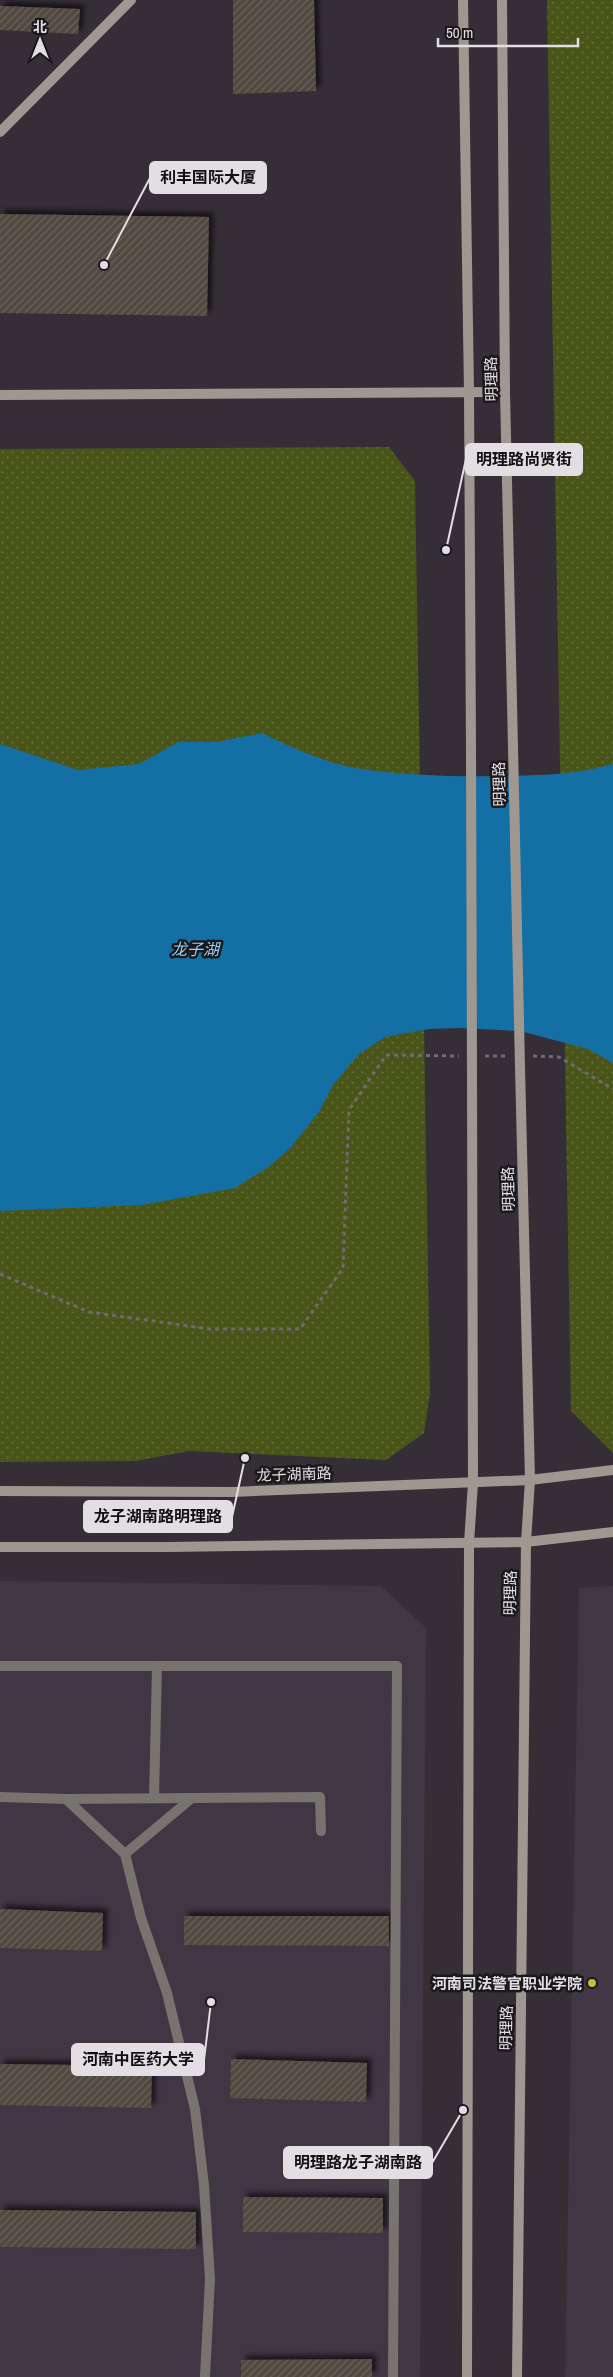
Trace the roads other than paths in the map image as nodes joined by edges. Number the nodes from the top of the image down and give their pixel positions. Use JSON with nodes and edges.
{"nodes":[{"id":1,"x":131,"y":0,"type":"edge"},
{"id":2,"x":463,"y":0,"type":"edge"},
{"id":3,"x":502,"y":0,"type":"edge"},
{"id":4,"x":0,"y":132,"type":"edge"},
{"id":5,"x":469,"y":392,"type":"junction"},
{"id":6,"x":506,"y":392,"type":"junction"},
{"id":7,"x":0,"y":395,"type":"edge"},
{"id":8,"x":613,"y":1470,"type":"edge"},
{"id":9,"x":530,"y":1480,"type":"junction"},
{"id":10,"x":473,"y":1483,"type":"junction"},
{"id":11,"x":0,"y":1490,"type":"edge"},
{"id":12,"x":613,"y":1532,"type":"edge"},
{"id":13,"x":469,"y":1542,"type":"junction"},
{"id":14,"x":526,"y":1542,"type":"junction"},
{"id":15,"x":0,"y":1547,"type":"edge"},
{"id":16,"x":0,"y":1666,"type":"edge"},
{"id":17,"x":157,"y":1666,"type":"junction"},
{"id":18,"x":0,"y":1797,"type":"edge"},
{"id":19,"x":154,"y":1798,"type":"junction"},
{"id":20,"x":192,"y":1798,"type":"junction"},
{"id":21,"x":66,"y":1799,"type":"junction"},
{"id":22,"x":321,"y":1831,"type":"dead end"},
{"id":23,"x":125,"y":1854,"type":"junction"},
{"id":24,"x":205,"y":2377,"type":"edge"},
{"id":25,"x":393,"y":2377,"type":"edge"},
{"id":26,"x":467,"y":2377,"type":"edge"},
{"id":27,"x":517,"y":2377,"type":"edge"}],
"edges":[{"from":1,"to":4,"type":"main road"},
{"from":2,"to":5,"type":"main road","name":"明理路"},
{"from":3,"to":6,"type":"main road","name":"明理路"},
{"from":5,"to":6,"type":"main road"},
{"from":5,"to":7,"type":"main road"},
{"from":5,"to":10,"type":"main road","name":"明理路","bridge":true},
{"from":6,"to":9,"type":"main road","name":"明理路","bridge":true},
{"from":8,"to":9,"type":"main road","name":"龙子湖南路"},
{"from":9,"to":10,"type":"main road","name":"龙子湖南路"},
{"from":9,"to":14,"type":"main road","name":"明理路"},
{"from":10,"to":11,"type":"main road","name":"龙子湖南路"},
{"from":10,"to":13,"type":"main road","name":"明理路"},
{"from":12,"to":14,"type":"main road"},
{"from":13,"to":14,"type":"main road"},
{"from":13,"to":15,"type":"main road"},
{"from":13,"to":26,"type":"main road","name":"明理路"},
{"from":14,"to":27,"type":"main road","name":"明理路"},
{"from":16,"to":17,"type":"street"},
{"from":17,"to":19,"type":"street"},
{"from":17,"to":25,"type":"street"},
{"from":18,"to":21,"type":"street"},
{"from":19,"to":20,"type":"street"},
{"from":19,"to":21,"type":"street"},
{"from":20,"to":22,"type":"street"},
{"from":20,"to":23,"type":"street"},
{"from":21,"to":23,"type":"street"},
{"from":23,"to":24,"type":"street"}]}
